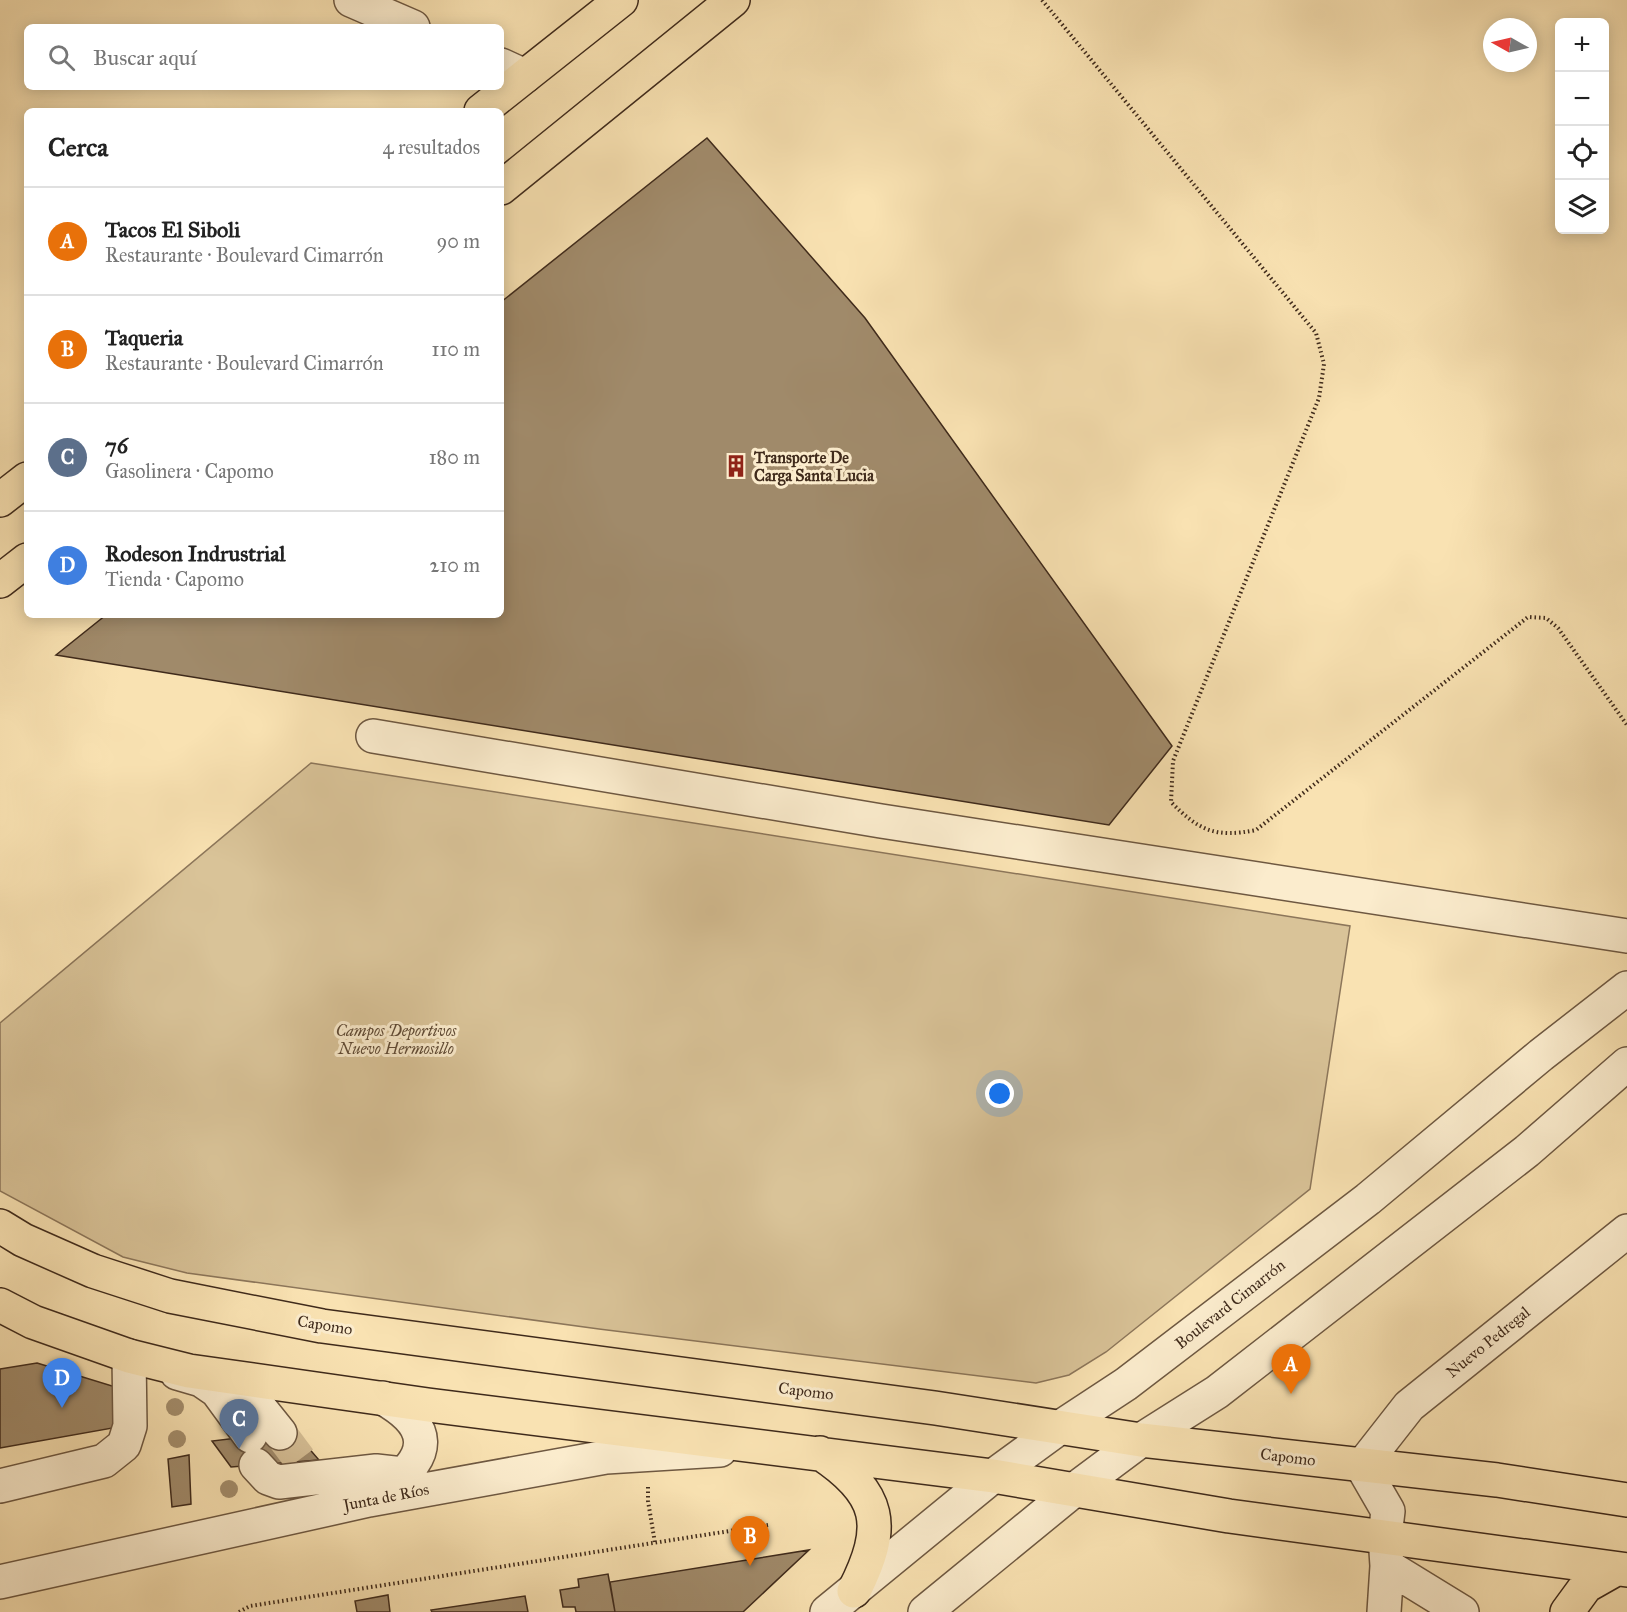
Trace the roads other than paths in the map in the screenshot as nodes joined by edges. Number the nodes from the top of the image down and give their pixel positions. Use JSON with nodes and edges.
{"nodes":[{"id":1,"x":351,"y":0,"type":"edge"},
{"id":2,"x":621,"y":0,"type":"edge"},
{"id":3,"x":733,"y":0,"type":"edge"},
{"id":4,"x":406,"y":24,"type":"edge"},
{"id":5,"x":513,"y":70,"type":"edge"},
{"id":6,"x":497,"y":90,"type":"edge"},
{"id":7,"x":483,"y":108,"type":"edge"},
{"id":8,"x":504,"y":186,"type":"edge"},
{"id":9,"x":24,"y":480,"type":"edge"},
{"id":10,"x":0,"y":500,"type":"edge"},
{"id":11,"x":24,"y":562,"type":"edge"},
{"id":12,"x":0,"y":581,"type":"edge"},
{"id":13,"x":373,"y":736,"type":"dead end"},
{"id":14,"x":1627,"y":936,"type":"edge"},
{"id":15,"x":1627,"y":988,"type":"edge"},
{"id":16,"x":1627,"y":1064,"type":"edge"},
{"id":17,"x":0,"y":1226,"type":"edge"},
{"id":18,"x":1627,"y":1231,"type":"edge"},
{"id":19,"x":0,"y":1305,"type":"edge"},
{"id":20,"x":178,"y":1372,"type":"junction"},
{"id":21,"x":383,"y":1398,"type":"junction"},
{"id":22,"x":1059,"y":1428,"type":"junction"},
{"id":23,"x":1141,"y":1440,"type":"junction"},
{"id":24,"x":778,"y":1447,"type":"junction"},
{"id":25,"x":819,"y":1452,"type":"junction"},
{"id":26,"x":276,"y":1455,"type":"junction"},
{"id":27,"x":1362,"y":1466,"type":"junction"},
{"id":28,"x":403,"y":1474,"type":"junction"},
{"id":29,"x":993,"y":1476,"type":"junction"},
{"id":30,"x":0,"y":1486,"type":"edge"},
{"id":31,"x":1074,"y":1490,"type":"junction"},
{"id":32,"x":369,"y":1500,"type":"junction"},
{"id":33,"x":1627,"y":1500,"type":"edge"},
{"id":34,"x":1386,"y":1551,"type":"junction"},
{"id":35,"x":1621,"y":1569,"type":"edge"},
{"id":36,"x":0,"y":1582,"type":"edge"},
{"id":37,"x":854,"y":1591,"type":"junction"},
{"id":38,"x":827,"y":1612,"type":"edge"},
{"id":39,"x":925,"y":1612,"type":"edge"},
{"id":40,"x":1384,"y":1612,"type":"edge"},
{"id":41,"x":1462,"y":1612,"type":"edge"},
{"id":42,"x":1567,"y":1612,"type":"edge"}],
"edges":[{"from":1,"to":4,"type":"street"},
{"from":2,"to":5,"type":"main road"},
{"from":3,"to":8,"type":"main road"},
{"from":6,"to":7,"type":"main road"},
{"from":9,"to":10,"type":"main road"},
{"from":11,"to":12,"type":"main road"},
{"from":13,"to":14,"type":"street"},
{"from":15,"to":22,"type":"street","name":"Boulevard Cimarrón"},
{"from":16,"to":23,"type":"street"},
{"from":17,"to":22,"type":"main road","name":"Capomo"},
{"from":18,"to":27,"type":"street","name":"Nuevo Pedregal"},
{"from":19,"to":20,"type":"main road"},
{"from":20,"to":21,"type":"main road"},
{"from":20,"to":26,"type":"street"},
{"from":20,"to":26,"type":"street"},
{"from":20,"to":30,"type":"street"},
{"from":21,"to":24,"type":"main road"},
{"from":21,"to":28,"type":"street"},
{"from":22,"to":23,"type":"main road","name":"Capomo"},
{"from":22,"to":29,"type":"street","name":"Boulevard Cimarrón"},
{"from":23,"to":27,"type":"main road","name":"Capomo"},
{"from":23,"to":31,"type":"street"},
{"from":24,"to":25,"type":"main road"},
{"from":24,"to":32,"type":"street","name":"Junta de Ríos"},
{"from":25,"to":29,"type":"main road"},
{"from":25,"to":37,"type":"main road"},
{"from":26,"to":28,"type":"street"},
{"from":27,"to":33,"type":"main road","name":"Capomo"},
{"from":27,"to":34,"type":"street"},
{"from":28,"to":32,"type":"street"},
{"from":29,"to":31,"type":"main road"},
{"from":29,"to":37,"type":"street","name":"Boulevard Cimarrón"},
{"from":31,"to":34,"type":"main road"},
{"from":31,"to":39,"type":"street"},
{"from":32,"to":36,"type":"street","name":"Junta de Ríos"},
{"from":34,"to":35,"type":"main road"},
{"from":34,"to":40,"type":"street"},
{"from":34,"to":41,"type":"street"},
{"from":35,"to":42,"type":"main road"},
{"from":37,"to":38,"type":"street","name":"Boulevard Cimarrón"}]}
